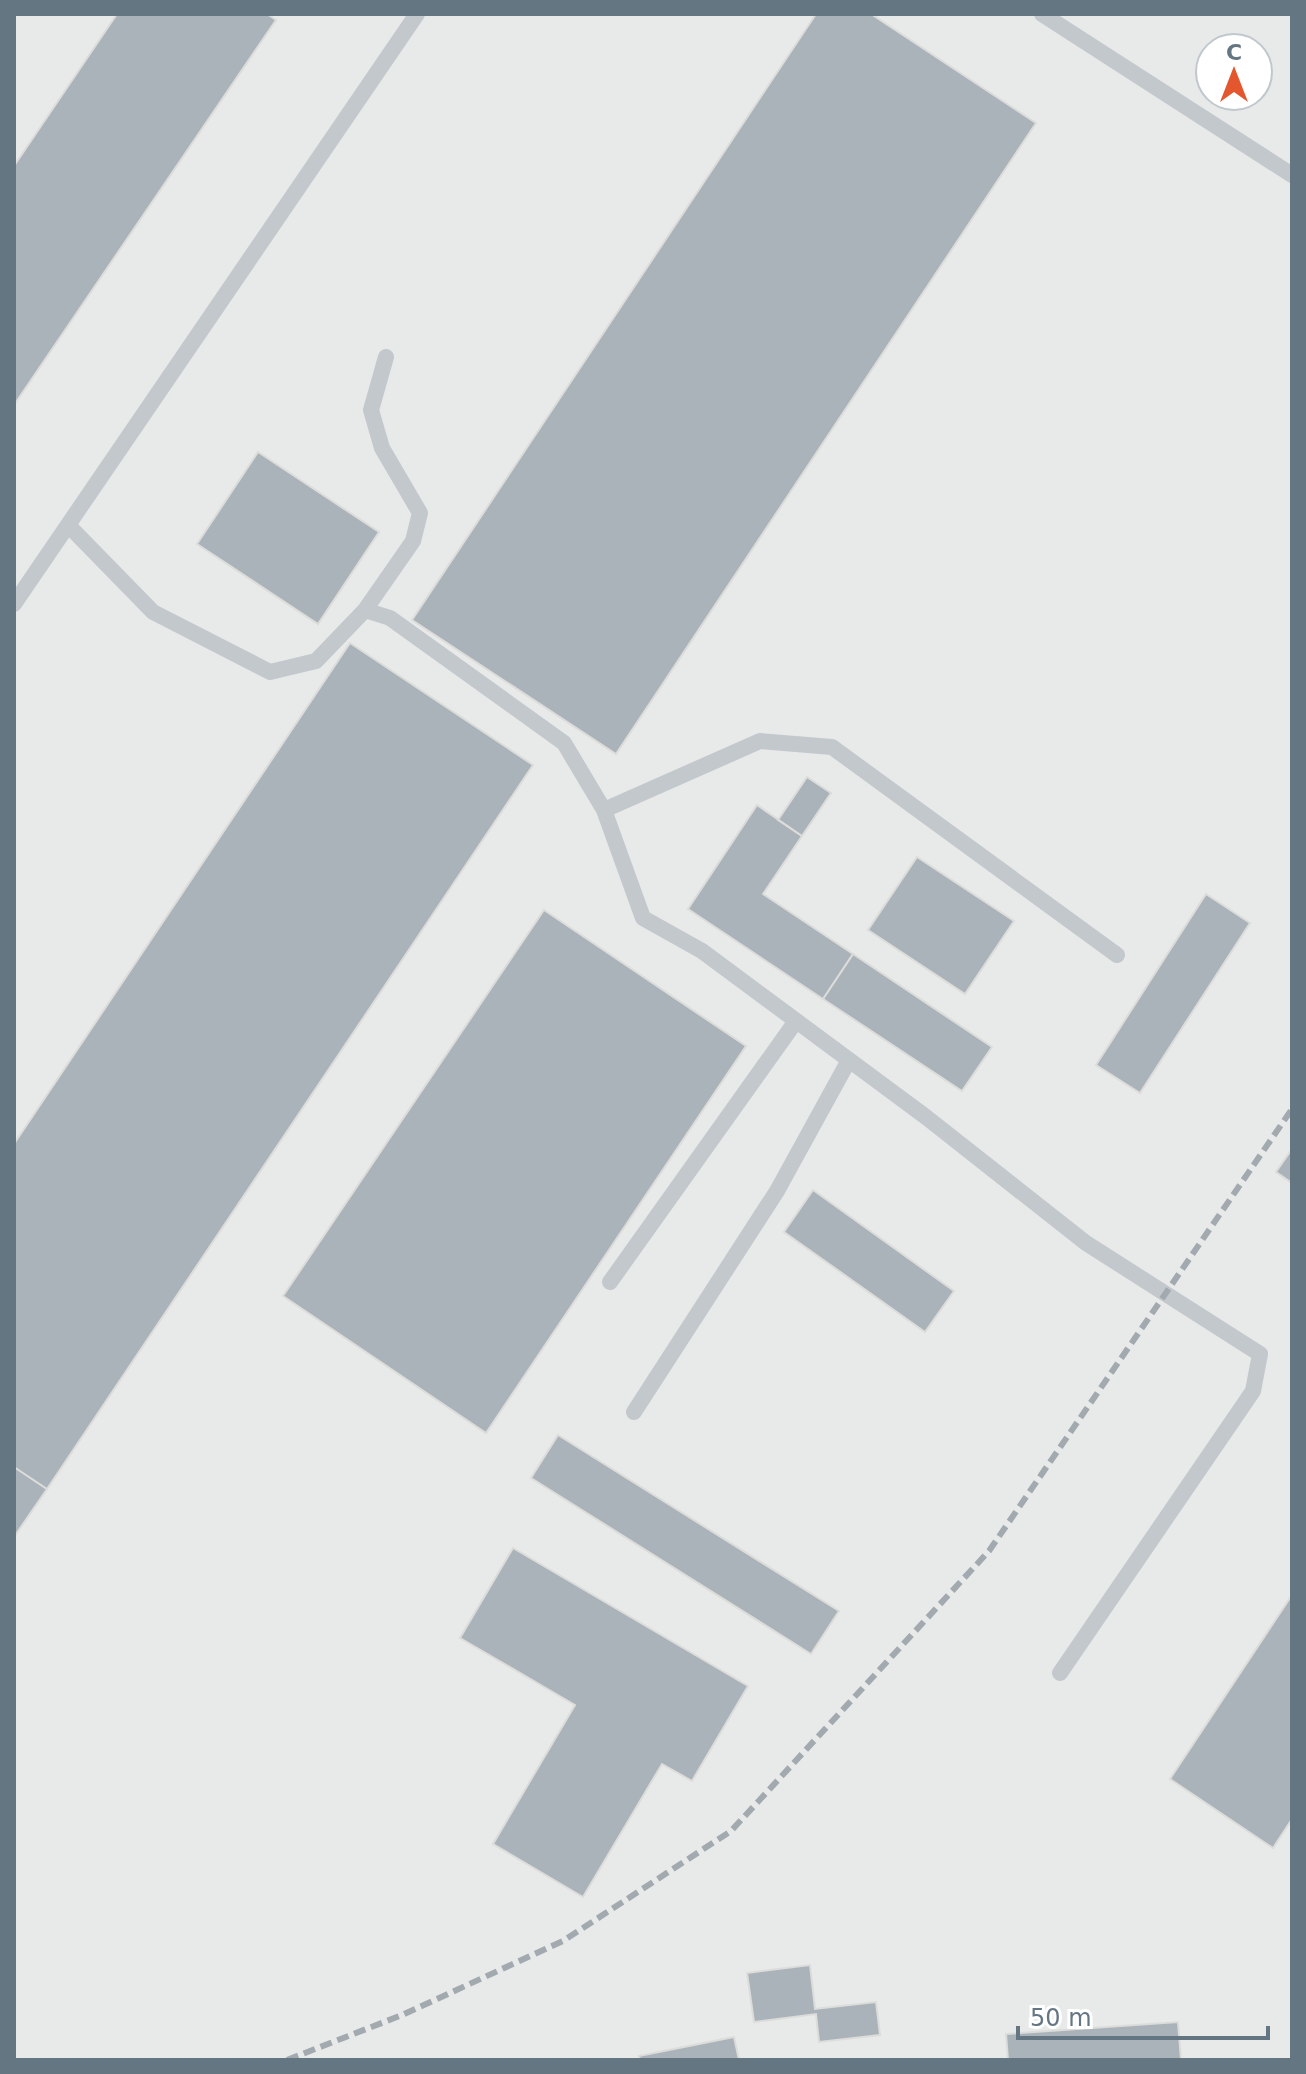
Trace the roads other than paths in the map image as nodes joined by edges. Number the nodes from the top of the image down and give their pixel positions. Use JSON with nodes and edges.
{"nodes":[{"id":1,"x":417,"y":14,"type":"edge"},
{"id":2,"x":1042,"y":14,"type":"edge"},
{"id":3,"x":1292,"y":175,"type":"edge"},
{"id":4,"x":386,"y":357,"type":"dead end"},
{"id":5,"x":68,"y":525,"type":"junction"},
{"id":6,"x":14,"y":604,"type":"edge"},
{"id":7,"x":365,"y":610,"type":"junction"},
{"id":8,"x":604,"y":810,"type":"junction"},
{"id":9,"x":1117,"y":955,"type":"dead end"},
{"id":10,"x":796,"y":1021,"type":"junction"},
{"id":11,"x":849,"y":1060,"type":"junction"},
{"id":12,"x":610,"y":1282,"type":"dead end"},
{"id":13,"x":634,"y":1412,"type":"dead end"},
{"id":14,"x":1060,"y":1673,"type":"dead end"}],
"edges":[{"from":1,"to":5,"type":"lane"},
{"from":2,"to":3,"type":"lane"},
{"from":4,"to":7,"type":"lane"},
{"from":5,"to":6,"type":"lane"},
{"from":5,"to":7,"type":"lane"},
{"from":7,"to":8,"type":"lane"},
{"from":8,"to":9,"type":"lane"},
{"from":8,"to":10,"type":"lane"},
{"from":10,"to":11,"type":"lane"},
{"from":10,"to":12,"type":"lane"},
{"from":11,"to":13,"type":"lane"},
{"from":11,"to":14,"type":"lane"}]}
